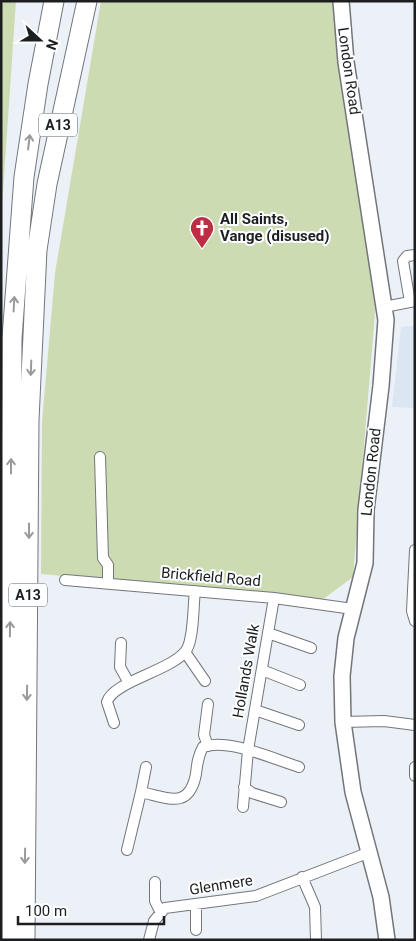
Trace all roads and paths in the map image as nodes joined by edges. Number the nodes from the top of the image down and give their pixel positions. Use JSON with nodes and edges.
{"nodes":[{"id":1,"x":49,"y":1,"type":"edge"},
{"id":2,"x":54,"y":1,"type":"edge"},
{"id":3,"x":74,"y":1,"type":"edge"},
{"id":4,"x":87,"y":1,"type":"edge"},
{"id":5,"x":341,"y":1,"type":"edge"},
{"id":6,"x":38,"y":84,"type":"junction"},
{"id":7,"x":37,"y":250,"type":"junction"},
{"id":8,"x":415,"y":255,"type":"edge"},
{"id":9,"x":412,"y":301,"type":"edge"},
{"id":10,"x":384,"y":307,"type":"junction"},
{"id":11,"x":100,"y":457,"type":"dead end"},
{"id":12,"x":415,"y":550,"type":"edge"},
{"id":13,"x":65,"y":580,"type":"dead end"},
{"id":14,"x":108,"y":583,"type":"junction"},
{"id":15,"x":195,"y":591,"type":"junction"},
{"id":16,"x":274,"y":598,"type":"junction"},
{"id":17,"x":354,"y":609,"type":"junction"},
{"id":18,"x":415,"y":621,"type":"edge"},
{"id":19,"x":268,"y":633,"type":"junction"},
{"id":20,"x":121,"y":643,"type":"dead end"},
{"id":21,"x":311,"y":648,"type":"dead end"},
{"id":22,"x":185,"y":652,"type":"junction"},
{"id":23,"x":262,"y":670,"type":"junction"},
{"id":24,"x":205,"y":680,"type":"dead end"},
{"id":25,"x":129,"y":683,"type":"junction"},
{"id":26,"x":300,"y":685,"type":"dead end"},
{"id":27,"x":208,"y":704,"type":"dead end"},
{"id":28,"x":255,"y":710,"type":"junction"},
{"id":29,"x":343,"y":722,"type":"junction"},
{"id":30,"x":414,"y":722,"type":"edge"},
{"id":31,"x":114,"y":723,"type":"dead end"},
{"id":32,"x":299,"y":725,"type":"dead end"},
{"id":33,"x":208,"y":746,"type":"junction"},
{"id":34,"x":248,"y":750,"type":"junction"},
{"id":35,"x":415,"y":766,"type":"edge"},
{"id":36,"x":146,"y":768,"type":"dead end"},
{"id":37,"x":299,"y":768,"type":"dead end"},
{"id":38,"x":415,"y":776,"type":"edge"},
{"id":39,"x":244,"y":787,"type":"junction"},
{"id":40,"x":141,"y":792,"type":"junction"},
{"id":41,"x":281,"y":802,"type":"dead end"},
{"id":42,"x":242,"y":806,"type":"dead end"},
{"id":43,"x":127,"y":850,"type":"dead end"},
{"id":44,"x":370,"y":852,"type":"junction"},
{"id":45,"x":302,"y":877,"type":"junction"},
{"id":46,"x":155,"y":882,"type":"dead end"},
{"id":47,"x":196,"y":906,"type":"junction"},
{"id":48,"x":161,"y":913,"type":"junction"},
{"id":49,"x":196,"y":930,"type":"dead end"},
{"id":50,"x":9,"y":940,"type":"edge"},
{"id":51,"x":25,"y":940,"type":"edge"},
{"id":52,"x":149,"y":940,"type":"edge"},
{"id":53,"x":316,"y":940,"type":"edge"},
{"id":54,"x":387,"y":940,"type":"edge"}],
"edges":[{"from":1,"to":6,"type":"highway","number":"A13"},
{"from":2,"to":6,"type":"highway","number":"A13"},
{"from":3,"to":7,"type":"highway","number":"A13"},
{"from":4,"to":7,"type":"highway","number":"A13"},
{"from":5,"to":10,"type":"main road","name":"London Road"},
{"from":50,"to":6,"type":"highway","number":"A13","one_way":true},
{"from":7,"to":51,"type":"highway","number":"A13","one_way":true},
{"from":8,"to":9,"type":"street"},
{"from":9,"to":10,"type":"street"},
{"from":10,"to":17,"type":"main road","name":"London Road"},
{"from":11,"to":14,"type":"street"},
{"from":12,"to":18,"type":"street"},
{"from":13,"to":14,"type":"street","name":"Brickfield Road"},
{"from":14,"to":15,"type":"street","name":"Brickfield Road"},
{"from":15,"to":16,"type":"street","name":"Brickfield Road"},
{"from":15,"to":22,"type":"street"},
{"from":16,"to":17,"type":"street","name":"Brickfield Road"},
{"from":16,"to":19,"type":"street","name":"Hollands Walk"},
{"from":17,"to":29,"type":"main road","name":"London Road"},
{"from":19,"to":21,"type":"street"},
{"from":19,"to":23,"type":"street","name":"Hollands Walk"},
{"from":20,"to":25,"type":"street"},
{"from":22,"to":24,"type":"street"},
{"from":22,"to":25,"type":"street"},
{"from":23,"to":26,"type":"street"},
{"from":23,"to":28,"type":"street","name":"Hollands Walk"},
{"from":25,"to":31,"type":"street"},
{"from":27,"to":33,"type":"street"},
{"from":28,"to":32,"type":"street"},
{"from":28,"to":34,"type":"street","name":"Hollands Walk"},
{"from":29,"to":30,"type":"street"},
{"from":29,"to":44,"type":"main road","name":"London Road"},
{"from":33,"to":34,"type":"street"},
{"from":33,"to":40,"type":"street"},
{"from":34,"to":37,"type":"street"},
{"from":34,"to":39,"type":"street","name":"Hollands Walk"},
{"from":35,"to":38,"type":"street"},
{"from":36,"to":40,"type":"street"},
{"from":39,"to":41,"type":"street"},
{"from":39,"to":42,"type":"street","name":"Hollands Walk"},
{"from":40,"to":43,"type":"street"},
{"from":44,"to":45,"type":"street","name":"Glenmere"},
{"from":44,"to":54,"type":"main road","name":"London Road"},
{"from":45,"to":47,"type":"street","name":"Glenmere"},
{"from":45,"to":53,"type":"street"},
{"from":46,"to":48,"type":"street"},
{"from":47,"to":48,"type":"street","name":"Glenmere"},
{"from":47,"to":49,"type":"street"},
{"from":48,"to":52,"type":"street"}]}
